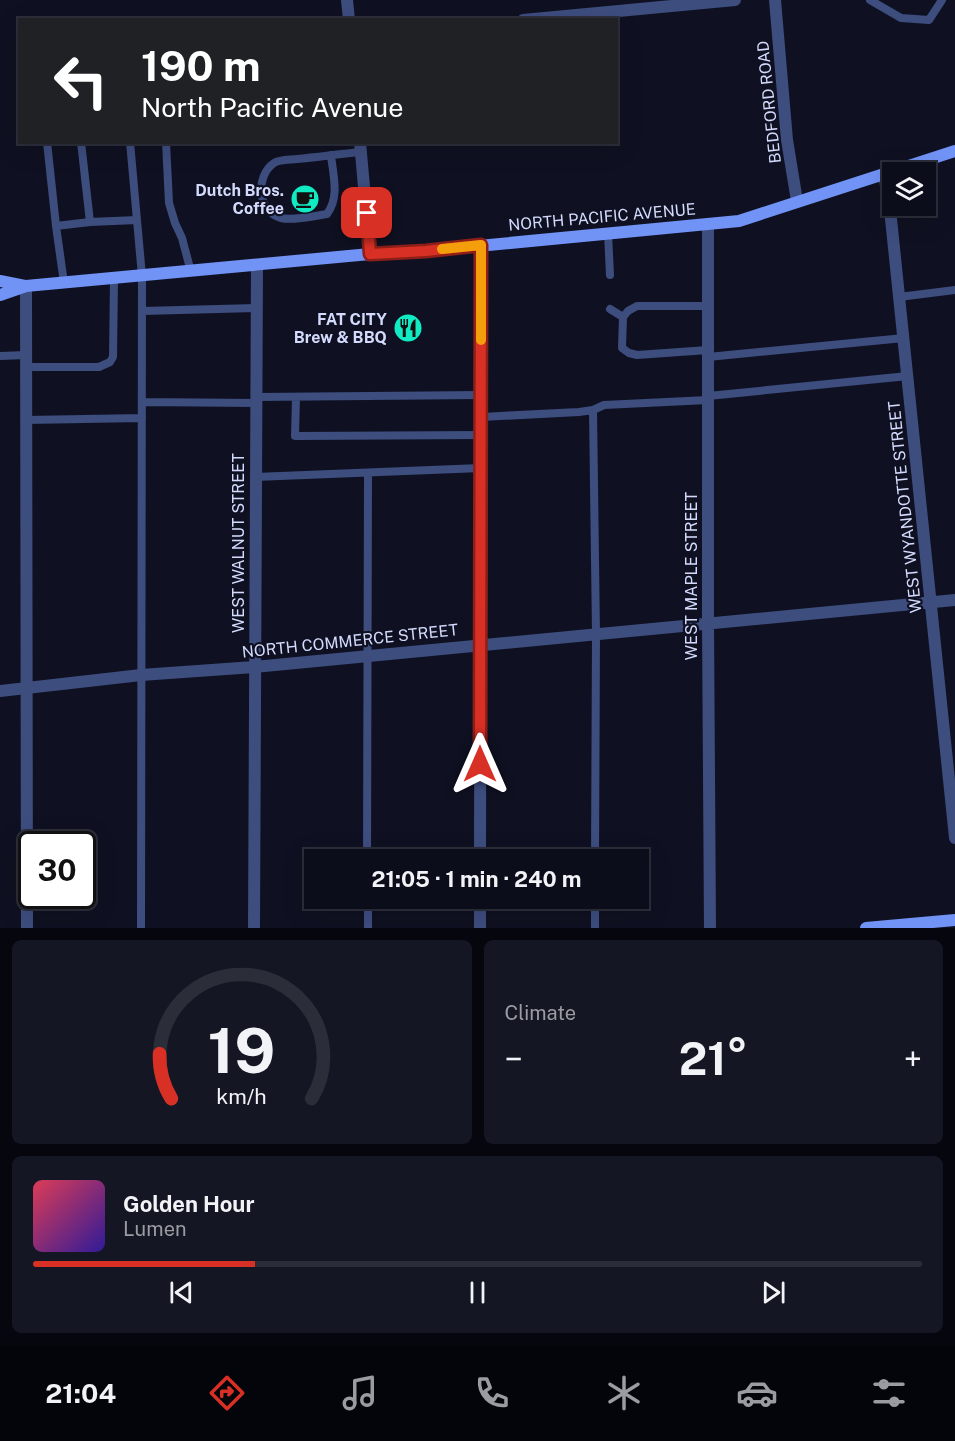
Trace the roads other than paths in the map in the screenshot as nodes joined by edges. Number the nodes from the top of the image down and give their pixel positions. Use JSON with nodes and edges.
{"nodes":[{"id":1,"x":347,"y":0,"type":"edge"},
{"id":2,"x":735,"y":0,"type":"edge"},
{"id":3,"x":775,"y":0,"type":"edge"},
{"id":4,"x":870,"y":0,"type":"edge"},
{"id":5,"x":942,"y":0,"type":"edge"},
{"id":6,"x":349,"y":18,"type":"edge"},
{"id":7,"x":544,"y":18,"type":"edge"},
{"id":8,"x":47,"y":144,"type":"edge"},
{"id":9,"x":81,"y":144,"type":"edge"},
{"id":10,"x":130,"y":144,"type":"edge"},
{"id":11,"x":166,"y":144,"type":"edge"},
{"id":12,"x":361,"y":147,"type":"edge"},
{"id":13,"x":955,"y":151,"type":"edge"},
{"id":14,"x":331,"y":155,"type":"junction"},
{"id":15,"x":920,"y":162,"type":"edge"},
{"id":16,"x":882,"y":174,"type":"edge"},
{"id":17,"x":797,"y":201,"type":"junction"},
{"id":18,"x":891,"y":216,"type":"edge"},
{"id":19,"x":137,"y":220,"type":"junction"},
{"id":20,"x":90,"y":222,"type":"junction"},
{"id":21,"x":708,"y":224,"type":"junction"},
{"id":22,"x":56,"y":226,"type":"junction"},
{"id":23,"x":608,"y":233,"type":"junction"},
{"id":24,"x":481,"y":245,"type":"junction"},
{"id":25,"x":370,"y":254,"type":"junction"},
{"id":26,"x":257,"y":265,"type":"junction"},
{"id":27,"x":191,"y":272,"type":"junction"},
{"id":28,"x":610,"y":275,"type":"dead end"},
{"id":29,"x":142,"y":276,"type":"junction"},
{"id":30,"x":114,"y":279,"type":"junction"},
{"id":31,"x":0,"y":281,"type":"edge"},
{"id":32,"x":64,"y":283,"type":"junction"},
{"id":33,"x":26,"y":286,"type":"junction"},
{"id":34,"x":955,"y":290,"type":"edge"},
{"id":35,"x":0,"y":295,"type":"edge"},
{"id":36,"x":899,"y":297,"type":"junction"},
{"id":37,"x":708,"y":306,"type":"junction"},
{"id":38,"x":256,"y":308,"type":"junction"},
{"id":39,"x":610,"y":309,"type":"dead end"},
{"id":40,"x":142,"y":311,"type":"junction"},
{"id":41,"x":623,"y":317,"type":"junction"},
{"id":42,"x":904,"y":338,"type":"junction"},
{"id":43,"x":708,"y":354,"type":"junction"},
{"id":44,"x":0,"y":356,"type":"edge"},
{"id":45,"x":26,"y":361,"type":"junction"},
{"id":46,"x":908,"y":376,"type":"junction"},
{"id":47,"x":481,"y":395,"type":"junction"},
{"id":48,"x":296,"y":397,"type":"junction"},
{"id":49,"x":708,"y":398,"type":"junction"},
{"id":50,"x":256,"y":400,"type":"junction"},
{"id":51,"x":142,"y":402,"type":"junction"},
{"id":52,"x":593,"y":410,"type":"junction"},
{"id":53,"x":481,"y":417,"type":"junction"},
{"id":54,"x":142,"y":418,"type":"junction"},
{"id":55,"x":26,"y":420,"type":"junction"},
{"id":56,"x":480,"y":435,"type":"junction"},
{"id":57,"x":481,"y":468,"type":"junction"},
{"id":58,"x":368,"y":473,"type":"junction"},
{"id":59,"x":255,"y":477,"type":"junction"},
{"id":60,"x":955,"y":600,"type":"edge"},
{"id":61,"x":931,"y":602,"type":"junction"},
{"id":62,"x":708,"y":623,"type":"junction"},
{"id":63,"x":596,"y":634,"type":"junction"},
{"id":64,"x":480,"y":645,"type":"junction"},
{"id":65,"x":367,"y":656,"type":"junction"},
{"id":66,"x":254,"y":667,"type":"junction"},
{"id":67,"x":141,"y":675,"type":"junction"},
{"id":68,"x":27,"y":689,"type":"junction"},
{"id":69,"x":0,"y":691,"type":"edge"},
{"id":70,"x":955,"y":838,"type":"edge"},
{"id":71,"x":368,"y":849,"type":"edge"},
{"id":72,"x":480,"y":849,"type":"edge"},
{"id":73,"x":595,"y":849,"type":"edge"},
{"id":74,"x":368,"y":909,"type":"edge"},
{"id":75,"x":480,"y":909,"type":"edge"},
{"id":76,"x":595,"y":909,"type":"edge"},
{"id":77,"x":955,"y":920,"type":"edge"},
{"id":78,"x":27,"y":928,"type":"edge"},
{"id":79,"x":141,"y":928,"type":"edge"},
{"id":80,"x":254,"y":928,"type":"edge"},
{"id":81,"x":368,"y":928,"type":"edge"},
{"id":82,"x":480,"y":928,"type":"edge"},
{"id":83,"x":595,"y":928,"type":"edge"},
{"id":84,"x":710,"y":928,"type":"edge"},
{"id":85,"x":866,"y":928,"type":"edge"}],
"edges":[{"from":1,"to":6,"type":"street"},
{"from":2,"to":7,"type":"street"},
{"from":3,"to":17,"type":"street","name":"BEDFORD ROAD"},
{"from":4,"to":5,"type":"lane"},
{"from":8,"to":22,"type":"lane"},
{"from":9,"to":20,"type":"lane"},
{"from":10,"to":19,"type":"lane"},
{"from":11,"to":27,"type":"lane"},
{"from":12,"to":14,"type":"lane"},
{"from":12,"to":25,"type":"street"},
{"from":13,"to":15,"type":"street","name":"NORTH PACIFIC AVENUE"},
{"from":14,"to":14,"type":"lane"},
{"from":16,"to":17,"type":"street","name":"NORTH PACIFIC AVENUE"},
{"from":17,"to":21,"type":"street","name":"NORTH PACIFIC AVENUE"},
{"from":18,"to":36,"type":"street","name":"WEST WYANDOTTE STREET"},
{"from":19,"to":20,"type":"lane"},
{"from":19,"to":29,"type":"lane"},
{"from":20,"to":22,"type":"lane"},
{"from":21,"to":23,"type":"street","name":"NORTH PACIFIC AVENUE"},
{"from":21,"to":37,"type":"street","name":"WEST MAPLE STREET"},
{"from":22,"to":32,"type":"lane"},
{"from":23,"to":24,"type":"street","name":"NORTH PACIFIC AVENUE"},
{"from":23,"to":28,"type":"lane"},
{"from":24,"to":25,"type":"street","name":"NORTH PACIFIC AVENUE"},
{"from":24,"to":47,"type":"street"},
{"from":25,"to":26,"type":"street","name":"NORTH PACIFIC AVENUE"},
{"from":26,"to":27,"type":"street","name":"NORTH PACIFIC AVENUE"},
{"from":26,"to":38,"type":"street","name":"WEST WALNUT STREET"},
{"from":27,"to":29,"type":"street","name":"NORTH PACIFIC AVENUE"},
{"from":29,"to":30,"type":"street","name":"NORTH PACIFIC AVENUE"},
{"from":29,"to":40,"type":"lane"},
{"from":30,"to":32,"type":"street","name":"NORTH PACIFIC AVENUE"},
{"from":30,"to":45,"type":"lane"},
{"from":31,"to":33,"type":"street","name":"NORTH PACIFIC AVENUE"},
{"from":32,"to":33,"type":"street","name":"NORTH PACIFIC AVENUE"},
{"from":33,"to":35,"type":"street","name":"NORTH PACIFIC AVENUE"},
{"from":33,"to":45,"type":"street"},
{"from":34,"to":36,"type":"lane"},
{"from":36,"to":42,"type":"street","name":"WEST WYANDOTTE STREET"},
{"from":37,"to":41,"type":"lane"},
{"from":37,"to":43,"type":"street","name":"WEST MAPLE STREET"},
{"from":38,"to":40,"type":"lane"},
{"from":38,"to":50,"type":"street","name":"WEST WALNUT STREET"},
{"from":39,"to":41,"type":"lane"},
{"from":40,"to":51,"type":"lane"},
{"from":41,"to":43,"type":"lane"},
{"from":42,"to":43,"type":"lane"},
{"from":42,"to":46,"type":"street","name":"WEST WYANDOTTE STREET"},
{"from":43,"to":49,"type":"street","name":"WEST MAPLE STREET"},
{"from":44,"to":45,"type":"lane"},
{"from":45,"to":55,"type":"street"},
{"from":46,"to":49,"type":"lane"},
{"from":46,"to":61,"type":"street","name":"WEST WYANDOTTE STREET"},
{"from":47,"to":48,"type":"lane"},
{"from":47,"to":53,"type":"street"},
{"from":48,"to":50,"type":"lane"},
{"from":48,"to":56,"type":"lane"},
{"from":49,"to":52,"type":"lane"},
{"from":49,"to":62,"type":"street","name":"WEST MAPLE STREET"},
{"from":50,"to":51,"type":"lane"},
{"from":50,"to":59,"type":"street","name":"WEST WALNUT STREET"},
{"from":51,"to":54,"type":"lane"},
{"from":52,"to":53,"type":"lane"},
{"from":52,"to":63,"type":"lane"},
{"from":53,"to":56,"type":"street"},
{"from":54,"to":55,"type":"lane"},
{"from":54,"to":67,"type":"lane"},
{"from":55,"to":68,"type":"street"},
{"from":56,"to":57,"type":"street"},
{"from":57,"to":58,"type":"lane"},
{"from":57,"to":64,"type":"street"},
{"from":58,"to":59,"type":"lane"},
{"from":58,"to":65,"type":"lane"},
{"from":59,"to":66,"type":"street","name":"WEST WALNUT STREET"},
{"from":60,"to":61,"type":"street","name":"NORTH COMMERCE STREET"},
{"from":61,"to":62,"type":"street","name":"NORTH COMMERCE STREET"},
{"from":61,"to":70,"type":"street","name":"WEST WYANDOTTE STREET"},
{"from":62,"to":63,"type":"street","name":"NORTH COMMERCE STREET"},
{"from":62,"to":84,"type":"street","name":"WEST MAPLE STREET"},
{"from":63,"to":64,"type":"street","name":"NORTH COMMERCE STREET"},
{"from":63,"to":73,"type":"lane"},
{"from":64,"to":65,"type":"street","name":"NORTH COMMERCE STREET"},
{"from":64,"to":72,"type":"street"},
{"from":65,"to":66,"type":"street","name":"NORTH COMMERCE STREET"},
{"from":65,"to":71,"type":"lane"},
{"from":66,"to":67,"type":"street","name":"NORTH COMMERCE STREET"},
{"from":66,"to":80,"type":"street","name":"WEST WALNUT STREET"},
{"from":67,"to":68,"type":"street","name":"NORTH COMMERCE STREET"},
{"from":67,"to":79,"type":"lane"},
{"from":68,"to":69,"type":"street","name":"NORTH COMMERCE STREET"},
{"from":68,"to":78,"type":"street"},
{"from":74,"to":81,"type":"lane"},
{"from":75,"to":82,"type":"street"},
{"from":76,"to":83,"type":"lane"},
{"from":77,"to":85,"type":"street"}]}
